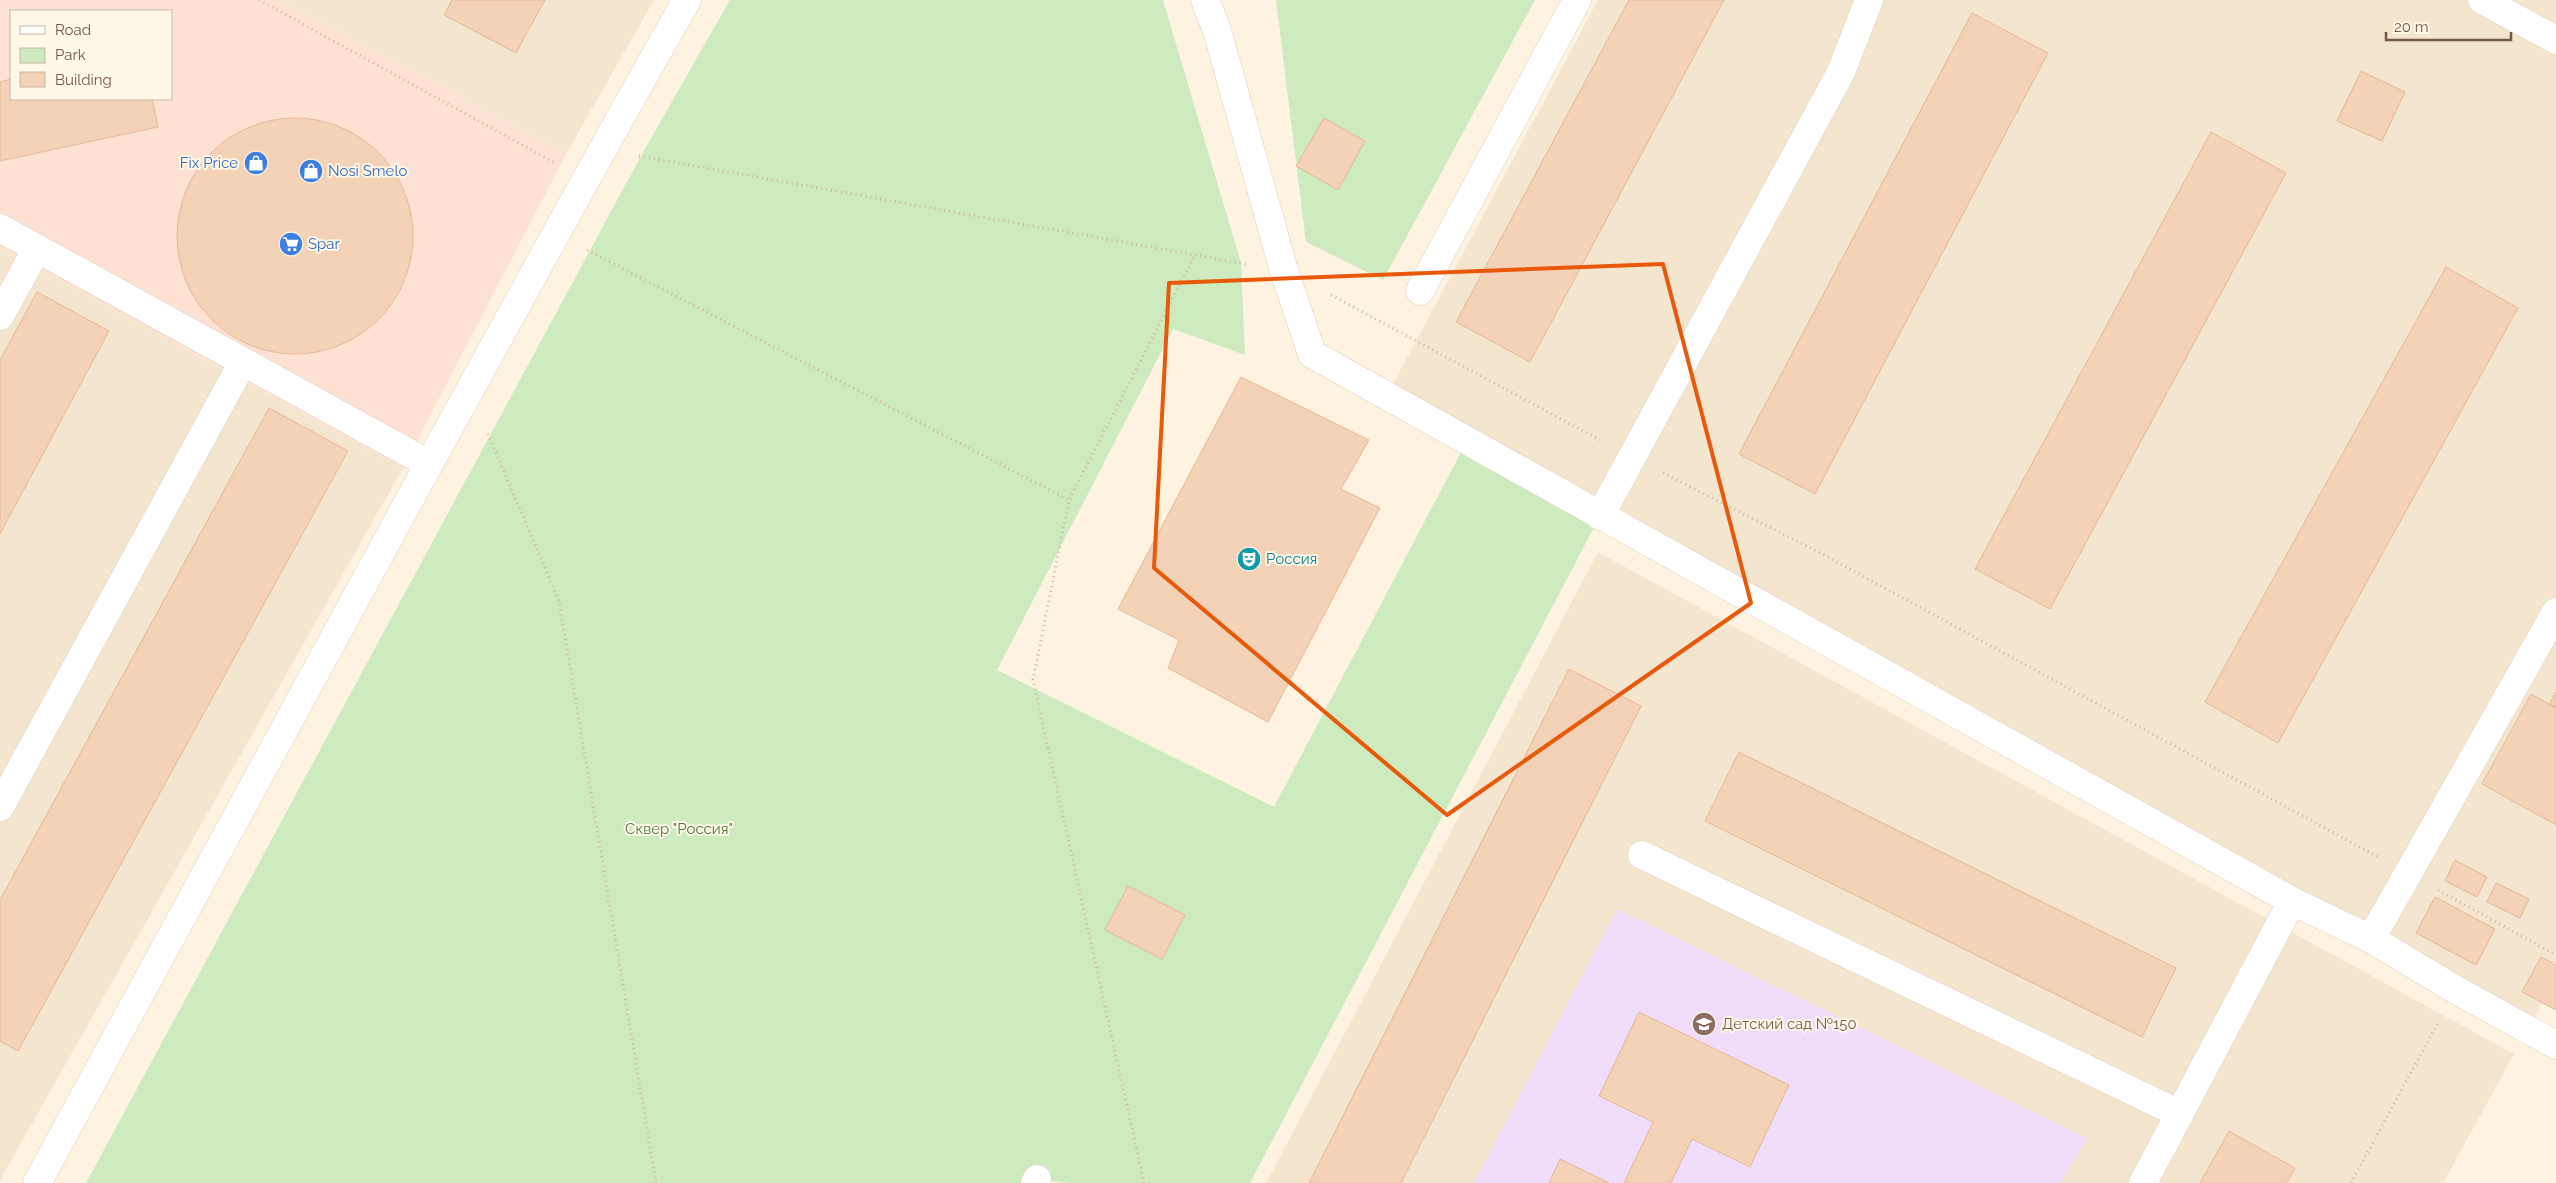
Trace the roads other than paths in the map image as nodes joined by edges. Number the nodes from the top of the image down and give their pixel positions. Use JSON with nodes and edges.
{"nodes":[{"id":1,"x":687,"y":0,"type":"edge"},
{"id":2,"x":1205,"y":0,"type":"edge"},
{"id":3,"x":1577,"y":0,"type":"edge"},
{"id":4,"x":1869,"y":0,"type":"edge"},
{"id":5,"x":2482,"y":0,"type":"edge"},
{"id":6,"x":2556,"y":40,"type":"edge"},
{"id":7,"x":0,"y":228,"type":"edge"},
{"id":8,"x":37,"y":248,"type":"junction"},
{"id":9,"x":1420,"y":291,"type":"dead end"},
{"id":10,"x":0,"y":316,"type":"edge"},
{"id":11,"x":243,"y":362,"type":"junction"},
{"id":12,"x":429,"y":464,"type":"junction"},
{"id":13,"x":1600,"y":516,"type":"junction"},
{"id":14,"x":2556,"y":612,"type":"edge"},
{"id":15,"x":0,"y":807,"type":"edge"},
{"id":16,"x":1642,"y":855,"type":"dead end"},
{"id":17,"x":2292,"y":902,"type":"junction"},
{"id":18,"x":2371,"y":940,"type":"junction"},
{"id":19,"x":2556,"y":1045,"type":"edge"},
{"id":20,"x":2180,"y":1114,"type":"junction"},
{"id":21,"x":37,"y":1183,"type":"edge"},
{"id":22,"x":2143,"y":1183,"type":"edge"}],
"edges":[{"from":1,"to":12,"type":"street"},
{"from":2,"to":13,"type":"street"},
{"from":3,"to":9,"type":"street"},
{"from":4,"to":13,"type":"street"},
{"from":5,"to":6,"type":"street"},
{"from":7,"to":8,"type":"street"},
{"from":8,"to":10,"type":"street"},
{"from":8,"to":11,"type":"street"},
{"from":11,"to":12,"type":"street"},
{"from":11,"to":15,"type":"street"},
{"from":12,"to":21,"type":"street"},
{"from":13,"to":17,"type":"street"},
{"from":14,"to":18,"type":"street"},
{"from":16,"to":20,"type":"street"},
{"from":17,"to":18,"type":"street"},
{"from":17,"to":20,"type":"street"},
{"from":18,"to":19,"type":"street"},
{"from":20,"to":22,"type":"street"}]}
